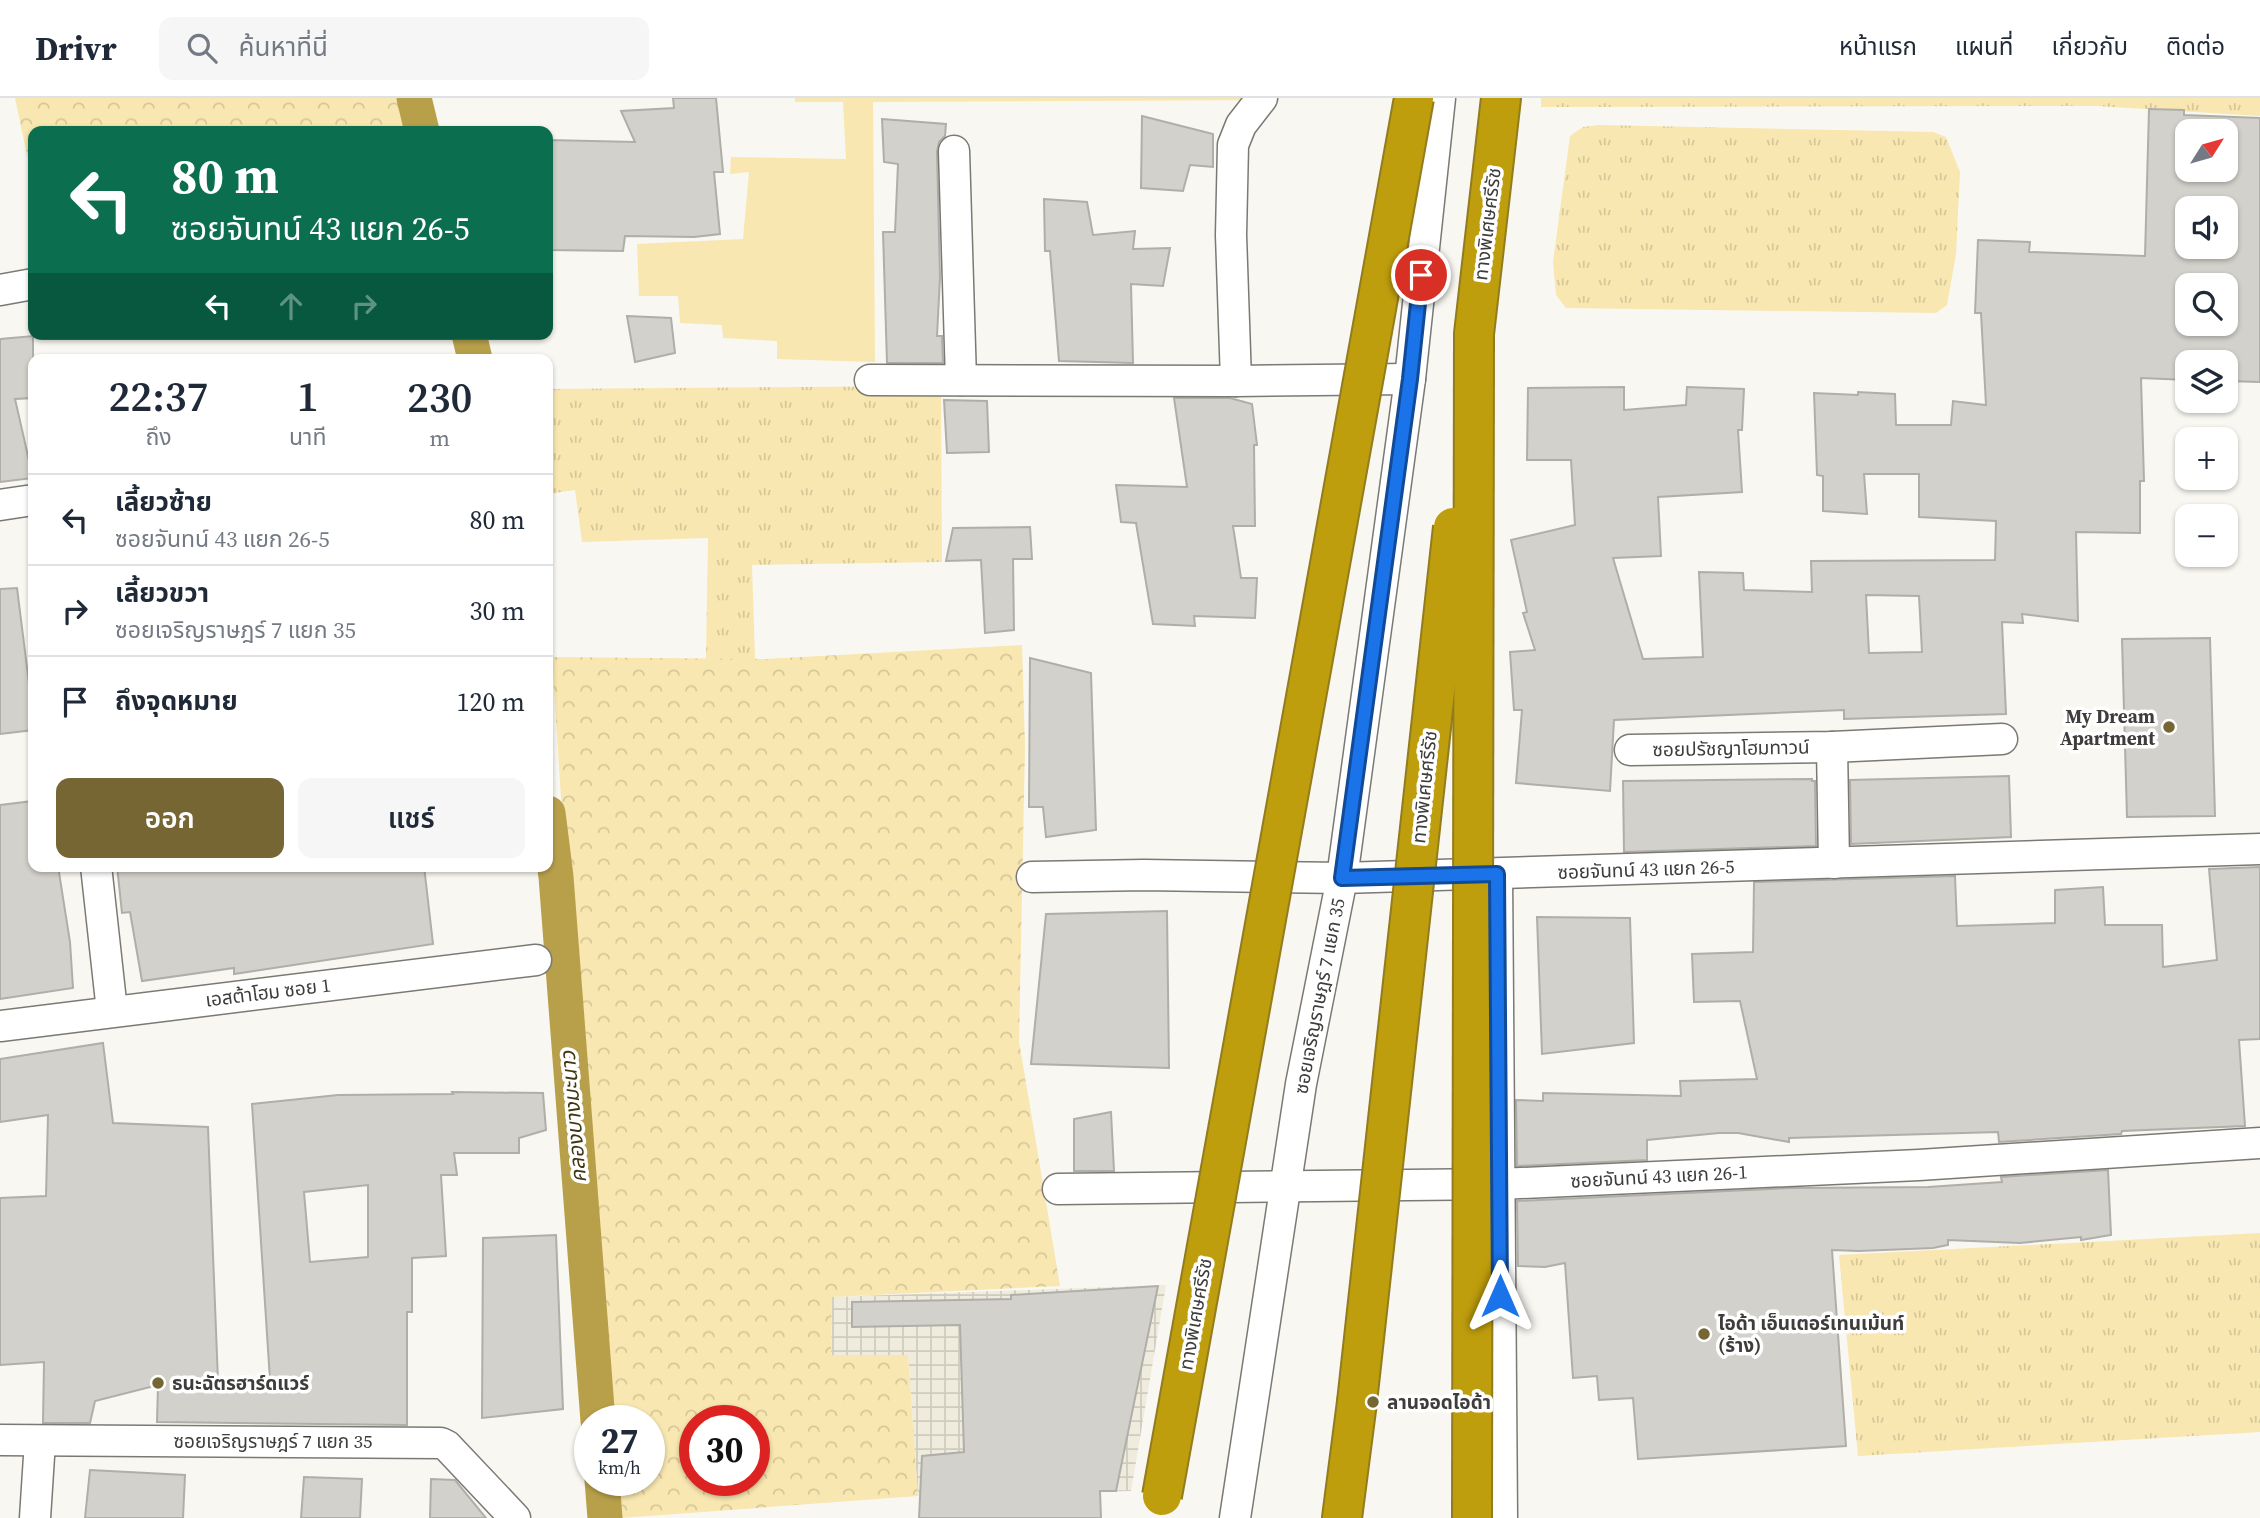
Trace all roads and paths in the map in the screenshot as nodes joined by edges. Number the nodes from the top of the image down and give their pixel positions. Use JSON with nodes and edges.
{"nodes":[{"id":1,"x":1262,"y":98,"type":"edge"},
{"id":2,"x":1415,"y":98,"type":"edge"},
{"id":3,"x":1440,"y":98,"type":"edge"},
{"id":4,"x":1501,"y":98,"type":"edge"},
{"id":5,"x":954,"y":151,"type":"dead end"},
{"id":6,"x":28,"y":285,"type":"edge"},
{"id":7,"x":0,"y":290,"type":"edge"},
{"id":8,"x":1474,"y":334,"type":"junction"},
{"id":9,"x":1410,"y":379,"type":"junction"},
{"id":10,"x":870,"y":380,"type":"dead end"},
{"id":11,"x":961,"y":380,"type":"junction"},
{"id":12,"x":1236,"y":381,"type":"junction"},
{"id":13,"x":28,"y":501,"type":"edge"},
{"id":14,"x":0,"y":505,"type":"edge"},
{"id":15,"x":2002,"y":739,"type":"dead end"},
{"id":16,"x":1832,"y":747,"type":"junction"},
{"id":17,"x":1630,"y":750,"type":"dead end"},
{"id":18,"x":2260,"y":849,"type":"edge"},
{"id":19,"x":1834,"y":863,"type":"junction"},
{"id":20,"x":97,"y":872,"type":"edge"},
{"id":21,"x":1497,"y":874,"type":"junction"},
{"id":22,"x":1032,"y":877,"type":"dead end"},
{"id":23,"x":1342,"y":878,"type":"junction"},
{"id":24,"x":536,"y":960,"type":"dead end"},
{"id":25,"x":112,"y":1012,"type":"junction"},
{"id":26,"x":0,"y":1026,"type":"edge"},
{"id":27,"x":2260,"y":1143,"type":"edge"},
{"id":28,"x":1500,"y":1184,"type":"junction"},
{"id":29,"x":1285,"y":1186,"type":"junction"},
{"id":30,"x":1058,"y":1189,"type":"dead end"},
{"id":31,"x":0,"y":1440,"type":"edge"},
{"id":32,"x":40,"y":1441,"type":"junction"},
{"id":33,"x":1160,"y":1511,"type":"edge"},
{"id":34,"x":35,"y":1518,"type":"edge"},
{"id":35,"x":515,"y":1518,"type":"edge"},
{"id":36,"x":1235,"y":1518,"type":"edge"},
{"id":37,"x":1342,"y":1518,"type":"edge"},
{"id":38,"x":1472,"y":1518,"type":"edge"},
{"id":39,"x":1502,"y":1518,"type":"edge"}],
"edges":[{"from":1,"to":12,"type":"street"},
{"from":2,"to":33,"type":"highway","name":"ทางพิเศษศรีรัช","bridge":true},
{"from":3,"to":9,"type":"street","name":"ซอยเจริญราษฎร์ 7 แยก 35"},
{"from":4,"to":8,"type":"highway","name":"ทางพิเศษศรีรัช"},
{"from":5,"to":11,"type":"street"},
{"from":6,"to":7,"type":"street"},
{"from":8,"to":37,"type":"highway","name":"ทางพิเศษศรีรัช","bridge":true},
{"from":8,"to":38,"type":"highway","bridge":true},
{"from":9,"to":12,"type":"street"},
{"from":9,"to":23,"type":"street","name":"ซอยเจริญราษฎร์ 7 แยก 35"},
{"from":10,"to":11,"type":"street"},
{"from":11,"to":12,"type":"street"},
{"from":13,"to":14,"type":"street"},
{"from":15,"to":16,"type":"street","name":"ซอยปรัชญาโฮมทาวน์"},
{"from":16,"to":17,"type":"street","name":"ซอยปรัชญาโฮมทาวน์"},
{"from":16,"to":19,"type":"street","name":"ซอยปรัชญาโฮมทาวน์"},
{"from":18,"to":19,"type":"street","name":"ซอยจันทน์ 43 แยก 26-5"},
{"from":19,"to":21,"type":"street","name":"ซอยจันทน์ 43 แยก 26-5"},
{"from":20,"to":25,"type":"street"},
{"from":21,"to":23,"type":"street","name":"ซอยจันทน์ 43 แยก 26-5"},
{"from":21,"to":28,"type":"street"},
{"from":22,"to":23,"type":"street","name":"ซอยจันทน์ 43 แยก 26-5"},
{"from":23,"to":29,"type":"street","name":"ซอยเจริญราษฎร์ 7 แยก 35"},
{"from":24,"to":25,"type":"street","name":"เอสต้าโฮม ซอย 1"},
{"from":25,"to":26,"type":"street","name":"เอสต้าโฮม ซอย 1"},
{"from":27,"to":28,"type":"street","name":"ซอยจันทน์ 43 แยก 26-1"},
{"from":28,"to":29,"type":"street","name":"ซอยจันทน์ 43 แยก 26-1"},
{"from":28,"to":39,"type":"street"},
{"from":29,"to":30,"type":"street","name":"ซอยจันทน์ 43 แยก 26-1"},
{"from":29,"to":36,"type":"street","name":"ซอยเจริญราษฎร์ 7 แยก 35"},
{"from":31,"to":32,"type":"street","name":"ซอยเจริญราษฎร์ 7 แยก 35"},
{"from":32,"to":34,"type":"street"},
{"from":32,"to":35,"type":"street","name":"ซอยเจริญราษฎร์ 7 แยก 35"}]}
